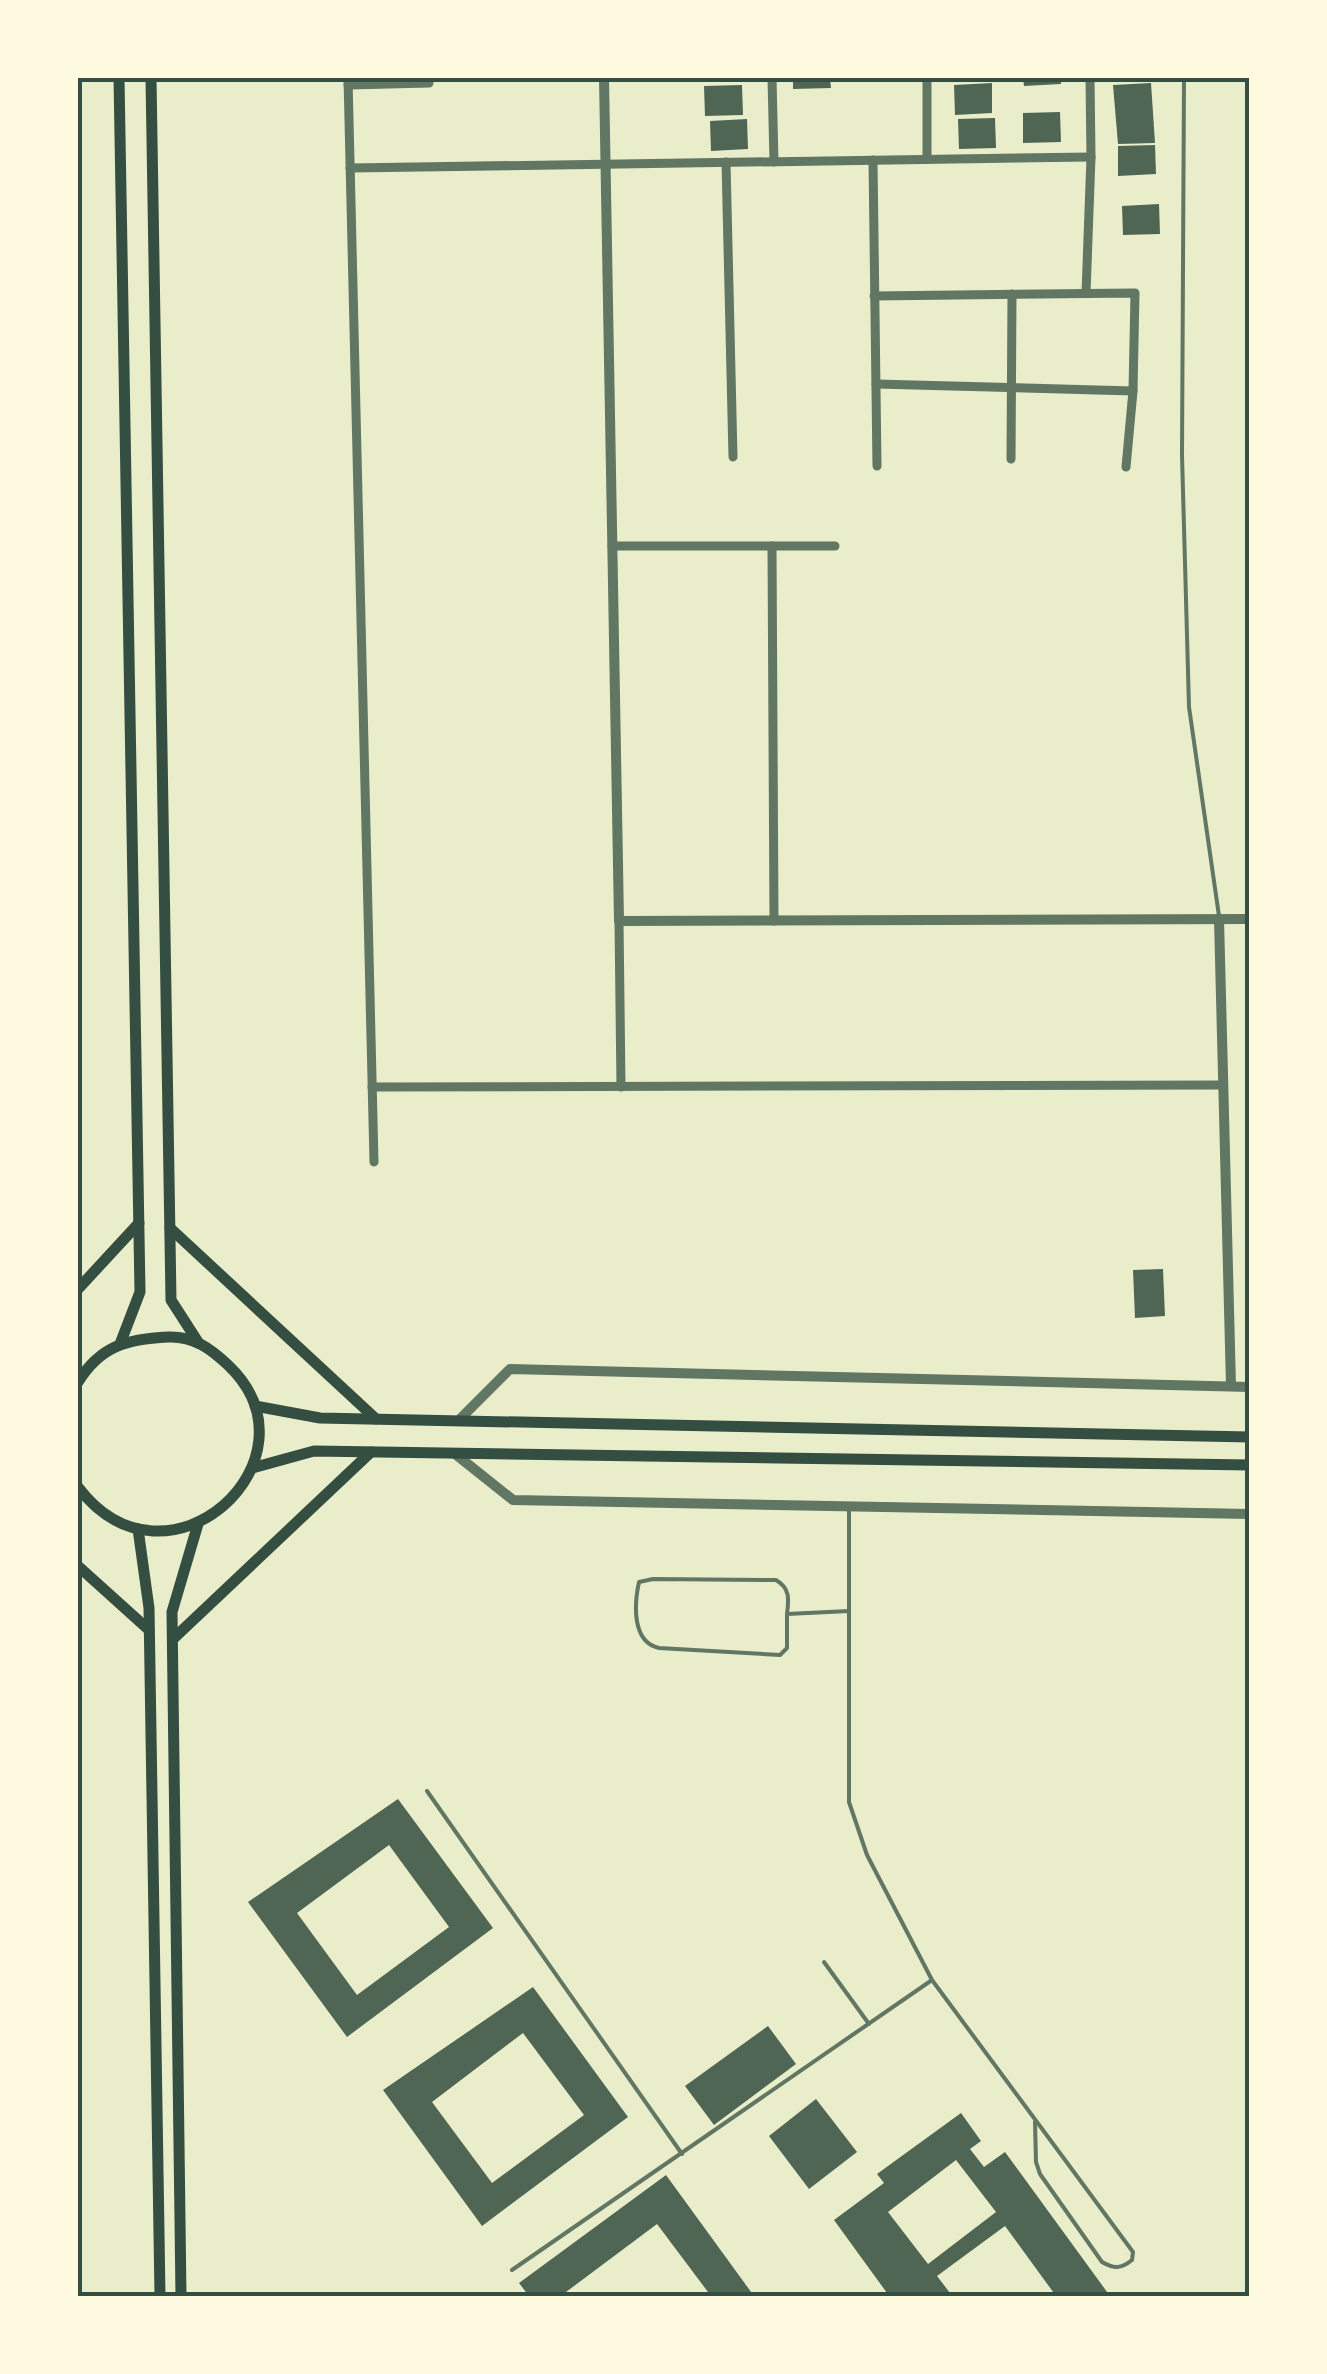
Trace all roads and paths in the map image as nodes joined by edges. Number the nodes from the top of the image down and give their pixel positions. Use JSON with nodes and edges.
{"nodes":[{"id":1,"x":119,"y":78,"type":"edge"},
{"id":2,"x":152,"y":78,"type":"edge"},
{"id":3,"x":429,"y":78,"type":"edge"},
{"id":4,"x":604,"y":78,"type":"edge"},
{"id":5,"x":772,"y":78,"type":"edge"},
{"id":6,"x":927,"y":78,"type":"edge"},
{"id":7,"x":1090,"y":78,"type":"edge"},
{"id":8,"x":1184,"y":78,"type":"edge"},
{"id":9,"x":348,"y":81,"type":"edge"},
{"id":10,"x":1091,"y":156,"type":"junction"},
{"id":11,"x":927,"y":159,"type":"junction"},
{"id":12,"x":873,"y":160,"type":"junction"},
{"id":13,"x":726,"y":162,"type":"junction"},
{"id":14,"x":774,"y":162,"type":"junction"},
{"id":15,"x":606,"y":164,"type":"junction"},
{"id":16,"x":350,"y":168,"type":"junction"},
{"id":17,"x":1086,"y":293,"type":"junction"},
{"id":18,"x":1012,"y":294,"type":"junction"},
{"id":19,"x":874,"y":296,"type":"junction"},
{"id":20,"x":876,"y":384,"type":"junction"},
{"id":21,"x":1012,"y":388,"type":"junction"},
{"id":22,"x":1134,"y":391,"type":"junction"},
{"id":23,"x":733,"y":457,"type":"dead end"},
{"id":24,"x":1011,"y":459,"type":"dead end"},
{"id":25,"x":876,"y":466,"type":"dead end"},
{"id":26,"x":1126,"y":466,"type":"dead end"},
{"id":27,"x":612,"y":546,"type":"junction"},
{"id":28,"x":772,"y":546,"type":"junction"},
{"id":29,"x":835,"y":546,"type":"dead end"},
{"id":30,"x":1219,"y":919,"type":"junction"},
{"id":31,"x":1250,"y":919,"type":"edge"},
{"id":32,"x":618,"y":921,"type":"junction"},
{"id":33,"x":774,"y":921,"type":"junction"},
{"id":34,"x":1224,"y":1085,"type":"junction"},
{"id":35,"x":621,"y":1087,"type":"junction"},
{"id":36,"x":372,"y":1088,"type":"junction"},
{"id":37,"x":374,"y":1162,"type":"dead end"},
{"id":38,"x":139,"y":1222,"type":"junction"},
{"id":39,"x":170,"y":1228,"type":"junction"},
{"id":40,"x":78,"y":1289,"type":"edge"},
{"id":41,"x":198,"y":1342,"type":"junction"},
{"id":42,"x":120,"y":1344,"type":"junction"},
{"id":43,"x":78,"y":1382,"type":"edge"},
{"id":44,"x":1231,"y":1386,"type":"junction"},
{"id":45,"x":1250,"y":1387,"type":"edge"},
{"id":46,"x":254,"y":1406,"type":"junction"},
{"id":47,"x":376,"y":1419,"type":"junction"},
{"id":48,"x":458,"y":1421,"type":"junction"},
{"id":49,"x":1250,"y":1437,"type":"edge"},
{"id":50,"x":371,"y":1452,"type":"junction"},
{"id":51,"x":454,"y":1453,"type":"junction"},
{"id":52,"x":1250,"y":1465,"type":"edge"},
{"id":53,"x":252,"y":1468,"type":"junction"},
{"id":54,"x":78,"y":1487,"type":"edge"},
{"id":55,"x":850,"y":1507,"type":"junction"},
{"id":56,"x":1250,"y":1514,"type":"edge"},
{"id":57,"x":198,"y":1524,"type":"junction"},
{"id":58,"x":138,"y":1530,"type":"junction"},
{"id":59,"x":78,"y":1566,"type":"edge"},
{"id":60,"x":850,"y":1612,"type":"junction"},
{"id":61,"x":787,"y":1614,"type":"junction"},
{"id":62,"x":149,"y":1630,"type":"junction"},
{"id":63,"x":173,"y":1639,"type":"junction"},
{"id":64,"x":427,"y":1791,"type":"dead end"},
{"id":65,"x":824,"y":1962,"type":"dead end"},
{"id":66,"x":932,"y":1980,"type":"junction"},
{"id":67,"x":869,"y":2024,"type":"junction"},
{"id":68,"x":1035,"y":2122,"type":"junction"},
{"id":69,"x":682,"y":2154,"type":"junction"},
{"id":70,"x":512,"y":2270,"type":"dead end"},
{"id":71,"x":160,"y":2296,"type":"edge"},
{"id":72,"x":182,"y":2296,"type":"edge"}],
"edges":[{"from":1,"to":38,"type":"main road"},
{"from":2,"to":39,"type":"main road"},
{"from":3,"to":9,"type":"street"},
{"from":4,"to":15,"type":"street"},
{"from":5,"to":14,"type":"street"},
{"from":6,"to":11,"type":"street"},
{"from":7,"to":10,"type":"street"},
{"from":8,"to":30,"type":"lane"},
{"from":9,"to":16,"type":"street"},
{"from":10,"to":11,"type":"street"},
{"from":10,"to":17,"type":"street"},
{"from":11,"to":12,"type":"street"},
{"from":12,"to":14,"type":"street"},
{"from":12,"to":19,"type":"street"},
{"from":13,"to":14,"type":"street"},
{"from":13,"to":15,"type":"street"},
{"from":13,"to":23,"type":"street"},
{"from":15,"to":16,"type":"street"},
{"from":15,"to":27,"type":"street"},
{"from":16,"to":36,"type":"street"},
{"from":17,"to":18,"type":"street"},
{"from":17,"to":22,"type":"street"},
{"from":18,"to":19,"type":"street"},
{"from":18,"to":21,"type":"street"},
{"from":19,"to":20,"type":"street"},
{"from":20,"to":21,"type":"street"},
{"from":20,"to":25,"type":"street"},
{"from":21,"to":22,"type":"street"},
{"from":21,"to":24,"type":"street"},
{"from":22,"to":26,"type":"street"},
{"from":27,"to":28,"type":"street"},
{"from":27,"to":32,"type":"street"},
{"from":28,"to":29,"type":"street"},
{"from":28,"to":33,"type":"street"},
{"from":30,"to":31,"type":"street"},
{"from":30,"to":33,"type":"street"},
{"from":30,"to":34,"type":"street"},
{"from":32,"to":33,"type":"street"},
{"from":32,"to":35,"type":"street"},
{"from":34,"to":35,"type":"street"},
{"from":34,"to":44,"type":"street"},
{"from":35,"to":36,"type":"street"},
{"from":36,"to":37,"type":"street"},
{"from":38,"to":40,"type":"main road"},
{"from":38,"to":42,"type":"main road"},
{"from":39,"to":41,"type":"main road"},
{"from":39,"to":47,"type":"main road"},
{"from":41,"to":42,"type":"main road"},
{"from":41,"to":46,"type":"main road"},
{"from":42,"to":43,"type":"main road"},
{"from":44,"to":45,"type":"street"},
{"from":44,"to":48,"type":"street"},
{"from":46,"to":47,"type":"main road"},
{"from":46,"to":53,"type":"main road"},
{"from":47,"to":48,"type":"main road"},
{"from":48,"to":49,"type":"main road"},
{"from":50,"to":51,"type":"main road"},
{"from":50,"to":53,"type":"main road"},
{"from":50,"to":63,"type":"main road"},
{"from":51,"to":52,"type":"main road"},
{"from":51,"to":55,"type":"street"},
{"from":53,"to":57,"type":"main road"},
{"from":54,"to":58,"type":"main road"},
{"from":55,"to":56,"type":"street"},
{"from":55,"to":60,"type":"lane"},
{"from":57,"to":58,"type":"main road"},
{"from":57,"to":63,"type":"main road"},
{"from":58,"to":62,"type":"main road"},
{"from":59,"to":62,"type":"main road"},
{"from":60,"to":61,"type":"lane"},
{"from":60,"to":66,"type":"lane"},
{"from":61,"to":61,"type":"lane"},
{"from":62,"to":71,"type":"main road"},
{"from":63,"to":72,"type":"main road"},
{"from":64,"to":69,"type":"lane"},
{"from":65,"to":67,"type":"lane"},
{"from":66,"to":67,"type":"lane"},
{"from":66,"to":68,"type":"lane"},
{"from":67,"to":69,"type":"lane"},
{"from":68,"to":68,"type":"lane"},
{"from":69,"to":70,"type":"lane"}]}
